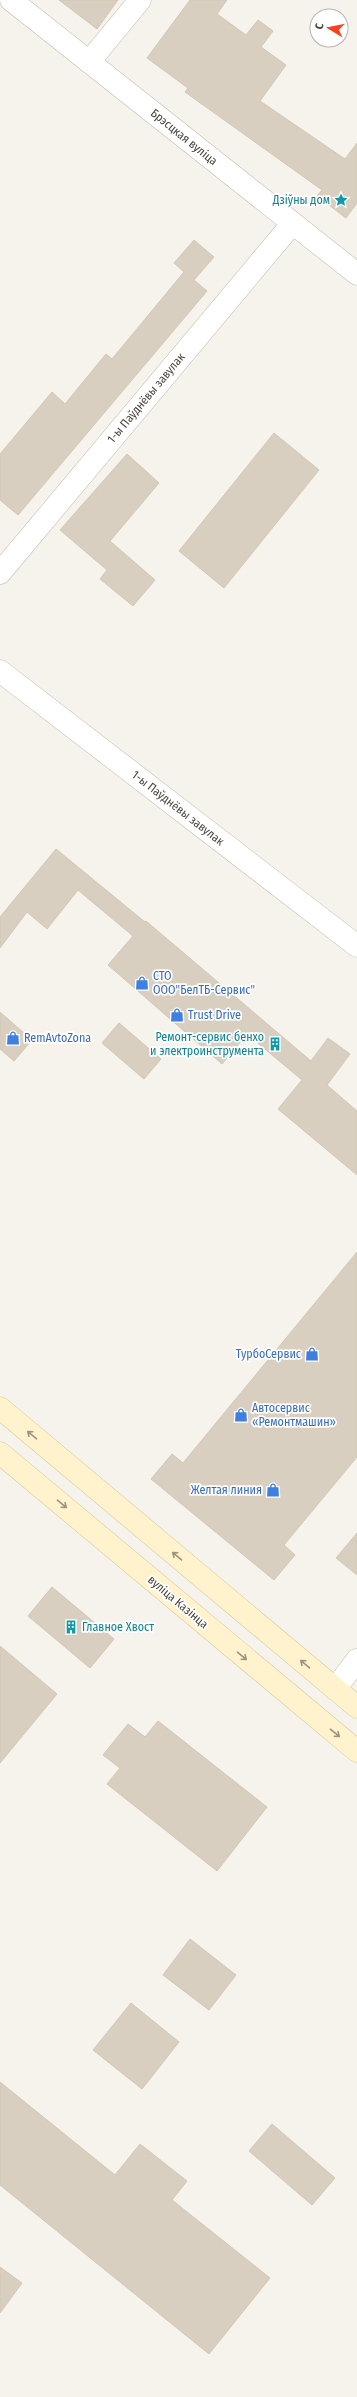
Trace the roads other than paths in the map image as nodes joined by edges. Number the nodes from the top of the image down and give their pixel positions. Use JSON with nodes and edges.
{"nodes":[{"id":1,"x":11,"y":0,"type":"edge"},
{"id":2,"x":140,"y":0,"type":"edge"},
{"id":3,"x":88,"y":62,"type":"junction"},
{"id":4,"x":292,"y":224,"type":"junction"},
{"id":5,"x":357,"y":274,"type":"edge"},
{"id":6,"x":0,"y":573,"type":"edge"},
{"id":7,"x":0,"y":671,"type":"edge"},
{"id":8,"x":357,"y":946,"type":"edge"},
{"id":9,"x":0,"y":1408,"type":"edge"},
{"id":10,"x":0,"y":1453,"type":"edge"},
{"id":11,"x":62,"y":1460,"type":"junction"},
{"id":12,"x":39,"y":1485,"type":"junction"},
{"id":13,"x":357,"y":1660,"type":"edge"},
{"id":14,"x":335,"y":1689,"type":"junction"},
{"id":15,"x":357,"y":1707,"type":"edge"},
{"id":16,"x":312,"y":1715,"type":"junction"},
{"id":17,"x":357,"y":1751,"type":"edge"}],
"edges":[{"from":1,"to":3,"type":"street","name":"Брэсцкая вуліца"},
{"from":2,"to":3,"type":"street"},
{"from":3,"to":4,"type":"street","name":"Брэсцкая вуліца"},
{"from":4,"to":5,"type":"street","name":"Брэсцкая вуліца"},
{"from":4,"to":6,"type":"street","name":"1-ы Паўднёвы завулак"},
{"from":7,"to":8,"type":"street","name":"1-ы Паўднёвы завулак"},
{"from":11,"to":9,"type":"main road","one_way":true},
{"from":10,"to":12,"type":"main road","name":"вуліца Казінца"},
{"from":11,"to":12,"type":"main road"},
{"from":14,"to":11,"type":"main road","one_way":true},
{"from":12,"to":16,"type":"main road","name":"вуліца Казінца","one_way":true},
{"from":13,"to":14,"type":"street"},
{"from":14,"to":15,"type":"main road"},
{"from":14,"to":16,"type":"main road"},
{"from":16,"to":17,"type":"main road","name":"вуліца Казінца","one_way":true}]}
